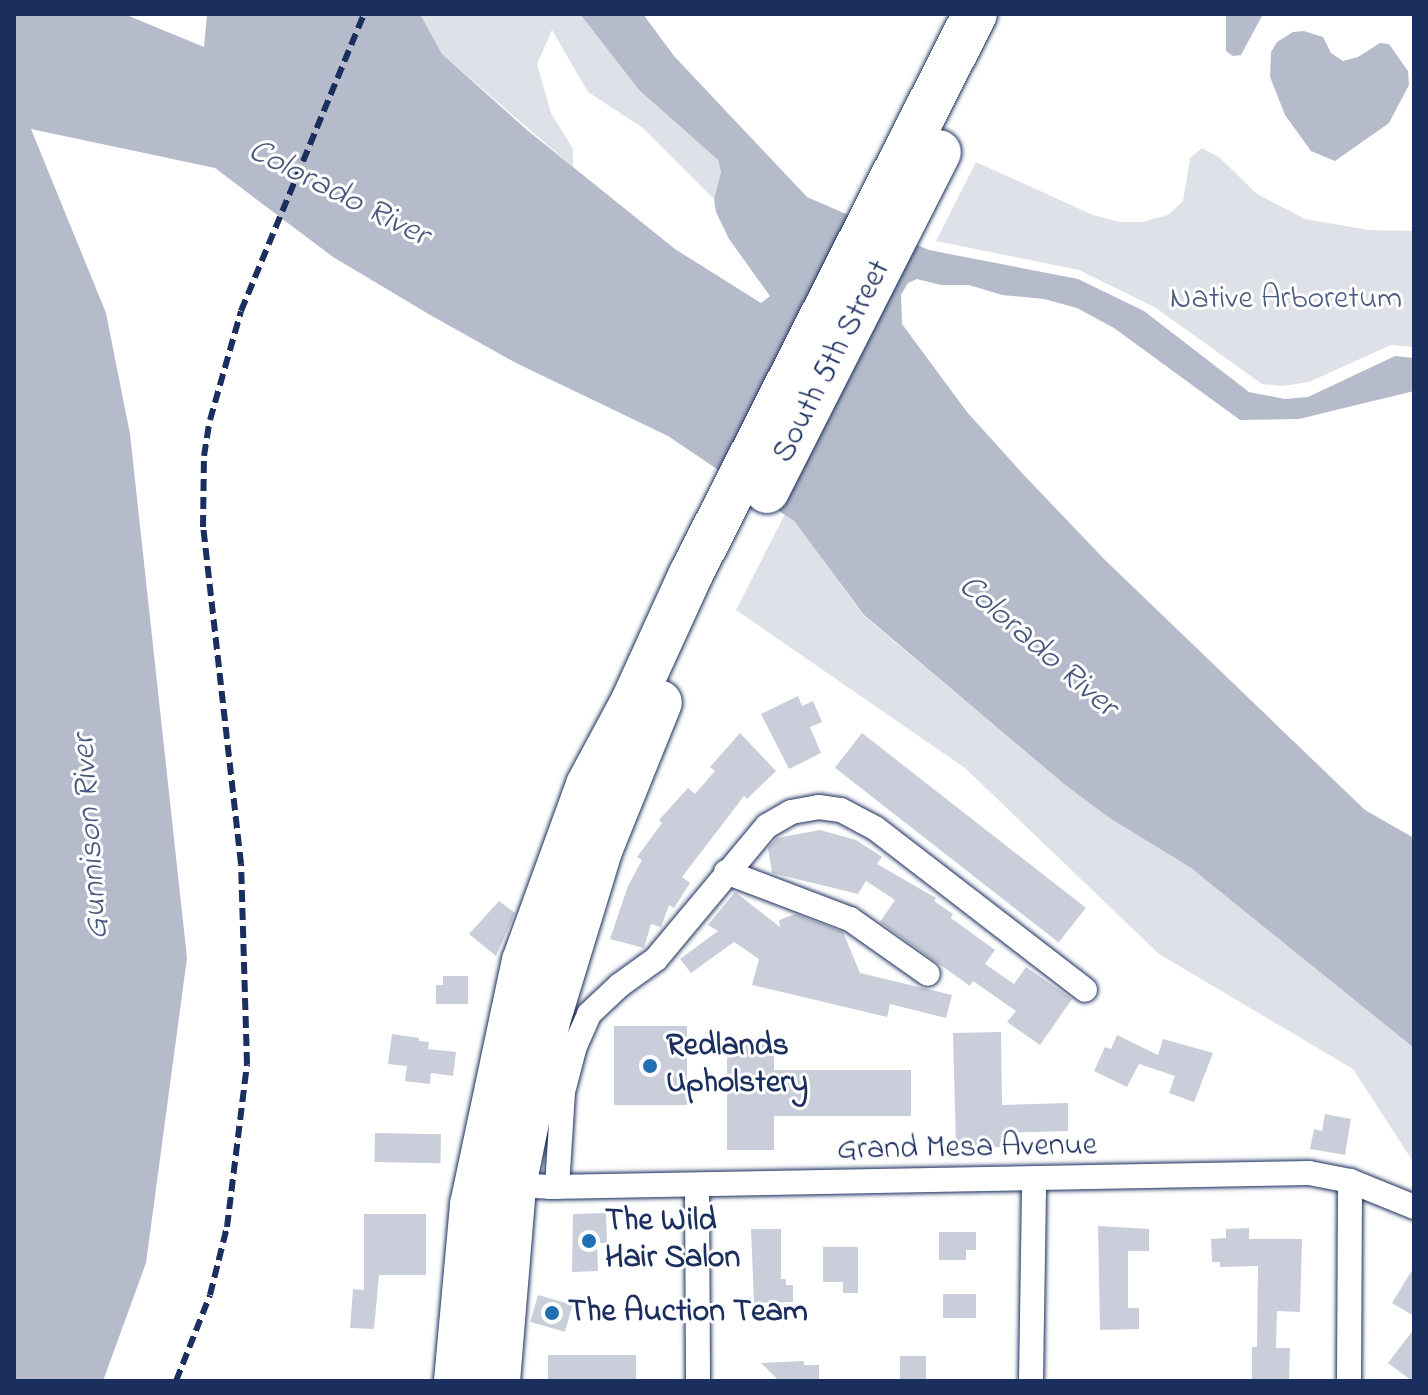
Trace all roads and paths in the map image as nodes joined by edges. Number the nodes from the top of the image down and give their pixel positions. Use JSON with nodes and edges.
{"nodes":[{"id":1,"x":996,"y":15,"type":"edge"},
{"id":2,"x":644,"y":705,"type":"junction"},
{"id":3,"x":588,"y":785,"type":"junction"},
{"id":4,"x":726,"y":872,"type":"junction"},
{"id":5,"x":928,"y":974,"type":"dead end"},
{"id":6,"x":1085,"y":990,"type":"dead end"},
{"id":7,"x":1034,"y":1180,"type":"junction"},
{"id":8,"x":1350,"y":1181,"type":"junction"},
{"id":9,"x":514,"y":1185,"type":"junction"},
{"id":10,"x":697,"y":1185,"type":"junction"},
{"id":11,"x":557,"y":1187,"type":"junction"},
{"id":12,"x":472,"y":1205,"type":"junction"},
{"id":13,"x":1414,"y":1207,"type":"edge"},
{"id":14,"x":456,"y":1381,"type":"edge"},
{"id":15,"x":474,"y":1381,"type":"edge"},
{"id":16,"x":498,"y":1381,"type":"edge"},
{"id":17,"x":698,"y":1381,"type":"edge"},
{"id":18,"x":1031,"y":1381,"type":"edge"},
{"id":19,"x":1349,"y":1381,"type":"edge"}],
"edges":[{"from":1,"to":2,"type":"highway","name":"South 5th Street"},
{"from":2,"to":3,"type":"highway"},
{"from":2,"to":9,"type":"highway"},
{"from":3,"to":9,"type":"highway"},
{"from":3,"to":12,"type":"highway"},
{"from":4,"to":5,"type":"street"},
{"from":4,"to":6,"type":"street"},
{"from":4,"to":11,"type":"street"},
{"from":7,"to":8,"type":"street","name":"Grand Mesa Avenue"},
{"from":7,"to":10,"type":"street","name":"Grand Mesa Avenue"},
{"from":7,"to":18,"type":"street"},
{"from":8,"to":13,"type":"street","name":"Grand Mesa Avenue"},
{"from":8,"to":19,"type":"street"},
{"from":9,"to":11,"type":"street","name":"Grand Mesa Avenue"},
{"from":9,"to":16,"type":"highway"},
{"from":10,"to":11,"type":"street","name":"Grand Mesa Avenue"},
{"from":10,"to":17,"type":"street"},
{"from":12,"to":14,"type":"highway"},
{"from":12,"to":15,"type":"highway"}]}
